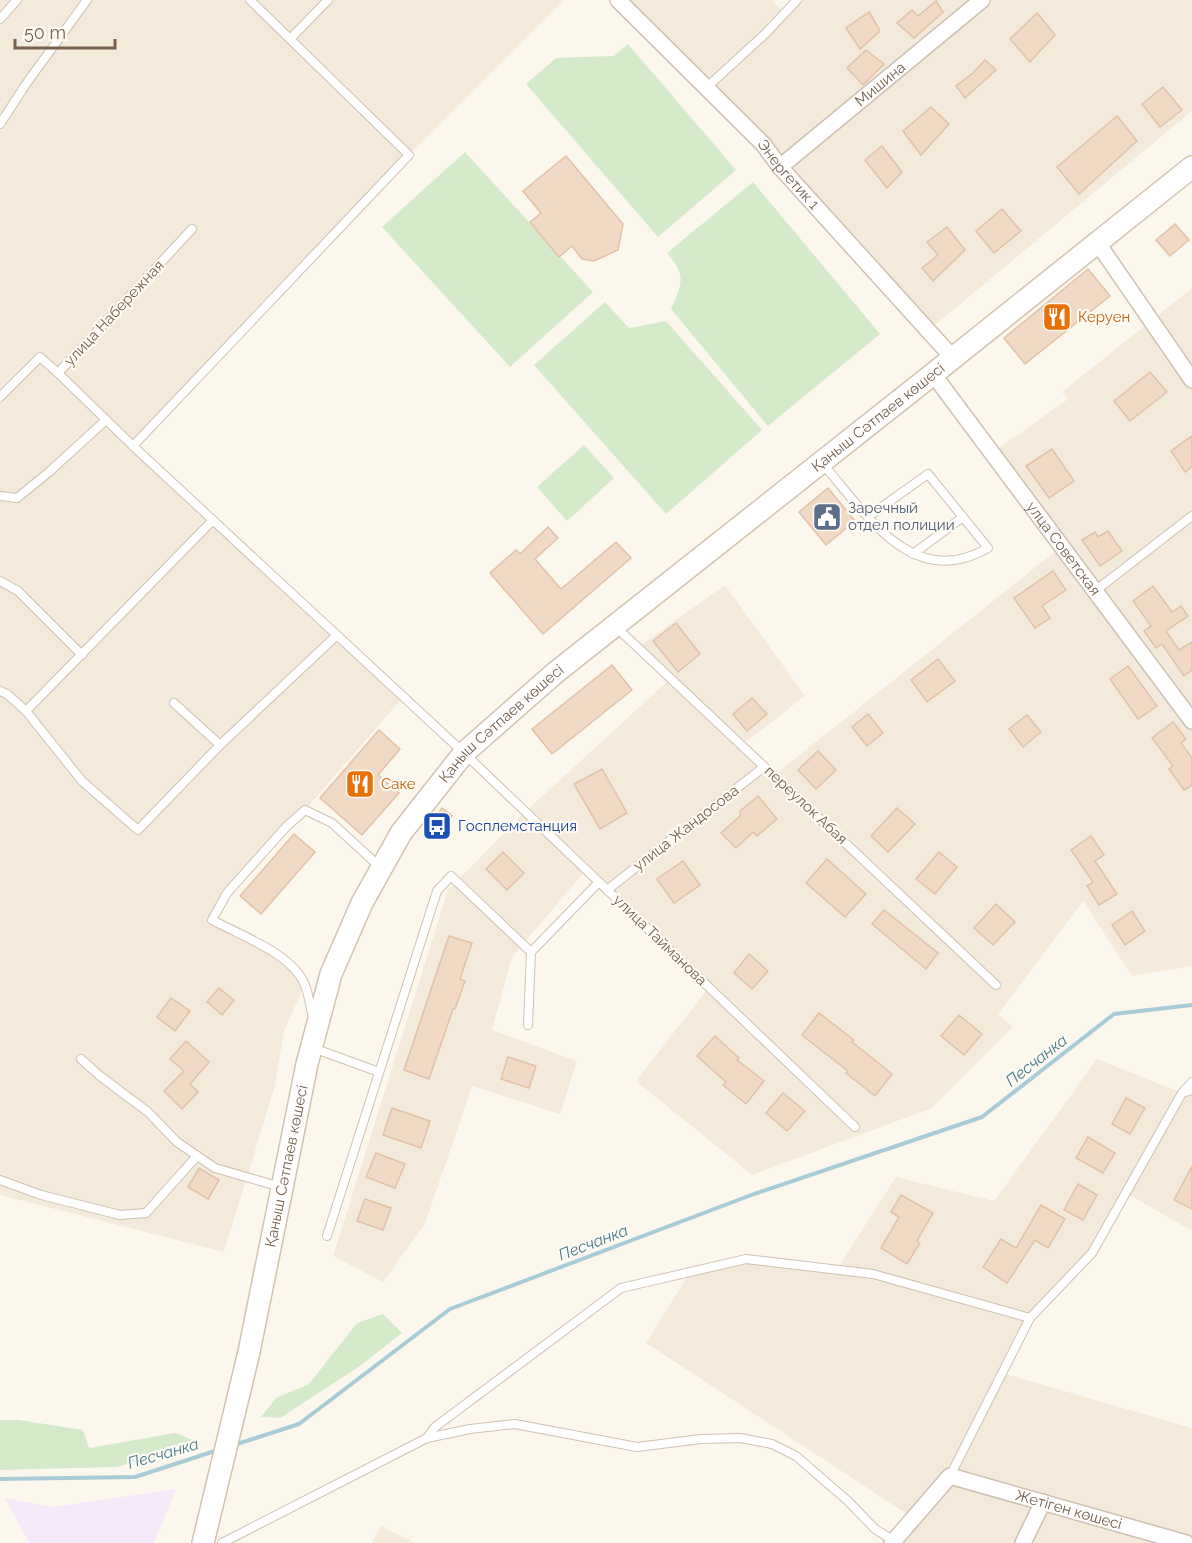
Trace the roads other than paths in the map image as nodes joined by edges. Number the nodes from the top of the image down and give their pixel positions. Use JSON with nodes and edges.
{"nodes":[{"id":1,"x":17,"y":0,"type":"edge"},
{"id":2,"x":87,"y":0,"type":"edge"},
{"id":3,"x":250,"y":0,"type":"edge"},
{"id":4,"x":328,"y":0,"type":"edge"},
{"id":5,"x":618,"y":0,"type":"edge"},
{"id":6,"x":797,"y":0,"type":"edge"},
{"id":7,"x":982,"y":0,"type":"edge"},
{"id":8,"x":0,"y":19,"type":"edge"},
{"id":9,"x":290,"y":39,"type":"junction"},
{"id":10,"x":706,"y":88,"type":"junction"},
{"id":11,"x":0,"y":124,"type":"edge"},
{"id":12,"x":1192,"y":166,"type":"edge"},
{"id":13,"x":780,"y":167,"type":"junction"},
{"id":14,"x":192,"y":229,"type":"dead end"},
{"id":15,"x":1097,"y":243,"type":"junction"},
{"id":16,"x":953,"y":358,"type":"junction"},
{"id":17,"x":58,"y":374,"type":"junction"},
{"id":18,"x":933,"y":374,"type":"junction"},
{"id":19,"x":1192,"y":380,"type":"edge"},
{"id":20,"x":0,"y":397,"type":"edge"},
{"id":21,"x":106,"y":420,"type":"junction"},
{"id":22,"x":133,"y":446,"type":"junction"},
{"id":23,"x":822,"y":462,"type":"junction"},
{"id":24,"x":0,"y":496,"type":"edge"},
{"id":25,"x":869,"y":516,"type":"junction"},
{"id":26,"x":1192,"y":516,"type":"edge"},
{"id":27,"x":963,"y":517,"type":"junction"},
{"id":28,"x":213,"y":520,"type":"junction"},
{"id":29,"x":913,"y":554,"type":"junction"},
{"id":30,"x":0,"y":581,"type":"edge"},
{"id":31,"x":1095,"y":591,"type":"junction"},
{"id":32,"x":615,"y":626,"type":"junction"},
{"id":33,"x":337,"y":635,"type":"junction"},
{"id":34,"x":82,"y":655,"type":"junction"},
{"id":35,"x":0,"y":691,"type":"edge"},
{"id":36,"x":174,"y":703,"type":"dead end"},
{"id":37,"x":26,"y":711,"type":"junction"},
{"id":38,"x":1192,"y":721,"type":"edge"},
{"id":39,"x":220,"y":745,"type":"junction"},
{"id":40,"x":464,"y":753,"type":"junction"},
{"id":41,"x":764,"y":766,"type":"junction"},
{"id":42,"x":382,"y":868,"type":"junction"},
{"id":43,"x":599,"y":882,"type":"junction"},
{"id":44,"x":607,"y":890,"type":"junction"},
{"id":45,"x":531,"y":952,"type":"junction"},
{"id":46,"x":996,"y":985,"type":"dead end"},
{"id":47,"x":528,"y":1025,"type":"dead end"},
{"id":48,"x":314,"y":1039,"type":"junction"},
{"id":49,"x":81,"y":1059,"type":"dead end"},
{"id":50,"x":379,"y":1072,"type":"junction"},
{"id":51,"x":1192,"y":1082,"type":"edge"},
{"id":52,"x":1192,"y":1090,"type":"edge"},
{"id":53,"x":1182,"y":1093,"type":"junction"},
{"id":54,"x":855,"y":1127,"type":"dead end"},
{"id":55,"x":197,"y":1156,"type":"junction"},
{"id":56,"x":0,"y":1180,"type":"edge"},
{"id":57,"x":282,"y":1187,"type":"junction"},
{"id":58,"x":327,"y":1236,"type":"dead end"},
{"id":59,"x":1030,"y":1317,"type":"junction"},
{"id":60,"x":427,"y":1438,"type":"junction"},
{"id":61,"x":950,"y":1476,"type":"junction"},
{"id":62,"x":1043,"y":1502,"type":"junction"},
{"id":63,"x":206,"y":1534,"type":"edge"},
{"id":64,"x":226,"y":1542,"type":"edge"},
{"id":65,"x":893,"y":1542,"type":"edge"},
{"id":66,"x":1023,"y":1543,"type":"edge"},
{"id":67,"x":1186,"y":1543,"type":"edge"}],
"edges":[{"from":1,"to":8,"type":"lane"},
{"from":2,"to":11,"type":"lane"},
{"from":3,"to":9,"type":"lane"},
{"from":4,"to":9,"type":"lane"},
{"from":5,"to":10,"type":"street","name":"Энергетик 1"},
{"from":6,"to":10,"type":"lane"},
{"from":7,"to":13,"type":"street","name":"Мишина"},
{"from":9,"to":22,"type":"lane"},
{"from":10,"to":13,"type":"street","name":"Энергетик 1"},
{"from":12,"to":15,"type":"street","name":"Қаныш Сәтпаев көшесі"},
{"from":13,"to":16,"type":"street","name":"Энергетик 1"},
{"from":14,"to":17,"type":"lane","name":"улица Набережная"},
{"from":15,"to":16,"type":"street","name":"Қаныш Сәтпаев көшесі"},
{"from":15,"to":19,"type":"street"},
{"from":16,"to":18,"type":"street","name":"Қаныш Сәтпаев көшесі"},
{"from":17,"to":20,"type":"lane"},
{"from":17,"to":21,"type":"lane","name":"улица Набережная"},
{"from":18,"to":23,"type":"street","name":"Қаныш Сәтпаев көшесі"},
{"from":18,"to":31,"type":"street","name":"улца Советская"},
{"from":21,"to":22,"type":"lane","name":"улица Набережная"},
{"from":21,"to":24,"type":"lane"},
{"from":22,"to":28,"type":"lane","name":"улица Набережная"},
{"from":23,"to":25,"type":"lane"},
{"from":23,"to":32,"type":"street","name":"Қаныш Сәтпаев көшесі"},
{"from":25,"to":27,"type":"lane"},
{"from":25,"to":29,"type":"lane"},
{"from":26,"to":31,"type":"lane"},
{"from":27,"to":29,"type":"lane"},
{"from":27,"to":29,"type":"lane"},
{"from":28,"to":33,"type":"lane","name":"улица Набережная"},
{"from":28,"to":34,"type":"lane"},
{"from":30,"to":34,"type":"lane"},
{"from":31,"to":38,"type":"street","name":"улца Советская"},
{"from":32,"to":40,"type":"street","name":"Қаныш Сәтпаев көшесі"},
{"from":32,"to":41,"type":"lane","name":"переулок Абая"},
{"from":33,"to":39,"type":"lane"},
{"from":33,"to":40,"type":"lane","name":"улица Тайманова"},
{"from":34,"to":37,"type":"lane"},
{"from":35,"to":37,"type":"lane"},
{"from":36,"to":39,"type":"lane"},
{"from":37,"to":39,"type":"lane"},
{"from":40,"to":42,"type":"street","name":"Қаныш Сәтпаев көшесі"},
{"from":40,"to":43,"type":"lane","name":"улица Тайманова"},
{"from":41,"to":44,"type":"lane","name":"улица Жандосова"},
{"from":41,"to":46,"type":"lane","name":"переулок Абая"},
{"from":42,"to":48,"type":"street","name":"Қаныш Сәтпаев көшесі"},
{"from":42,"to":48,"type":"lane"},
{"from":43,"to":44,"type":"lane","name":"улица Тайманова"},
{"from":43,"to":45,"type":"lane"},
{"from":44,"to":54,"type":"lane","name":"улица Тайманова"},
{"from":45,"to":47,"type":"lane"},
{"from":45,"to":50,"type":"lane"},
{"from":48,"to":50,"type":"lane"},
{"from":48,"to":57,"type":"street","name":"Қаныш Сәтпаев көшесі"},
{"from":49,"to":55,"type":"lane"},
{"from":50,"to":58,"type":"lane"},
{"from":51,"to":53,"type":"lane"},
{"from":52,"to":53,"type":"lane"},
{"from":53,"to":59,"type":"lane"},
{"from":55,"to":56,"type":"lane"},
{"from":55,"to":57,"type":"lane"},
{"from":57,"to":63,"type":"street","name":"Қаныш Сәтпаев көшесі"},
{"from":59,"to":60,"type":"lane"},
{"from":59,"to":61,"type":"lane"},
{"from":60,"to":64,"type":"lane"},
{"from":60,"to":65,"type":"lane"},
{"from":61,"to":62,"type":"street","name":"Жетіген көшесі"},
{"from":61,"to":65,"type":"street"},
{"from":62,"to":66,"type":"street"},
{"from":62,"to":67,"type":"street","name":"Жетіген көшесі"}]}
